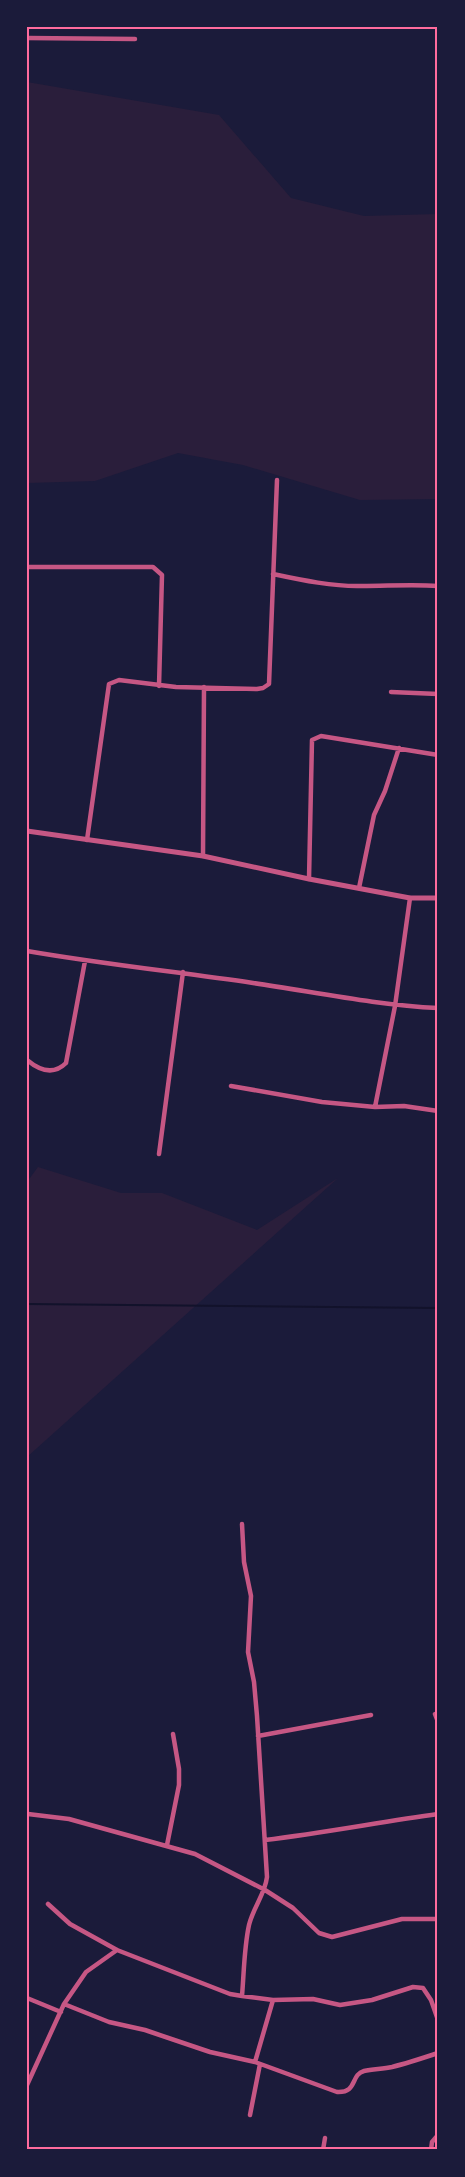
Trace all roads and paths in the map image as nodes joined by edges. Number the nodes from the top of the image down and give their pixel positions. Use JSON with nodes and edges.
{"nodes":[{"id":1,"x":27,"y":38,"type":"edge"},
{"id":2,"x":135,"y":39,"type":"dead end"},
{"id":3,"x":277,"y":480,"type":"dead end"},
{"id":4,"x":27,"y":567,"type":"edge"},
{"id":5,"x":273,"y":574,"type":"junction"},
{"id":6,"x":438,"y":586,"type":"edge"},
{"id":7,"x":159,"y":686,"type":"junction"},
{"id":8,"x":204,"y":687,"type":"junction"},
{"id":9,"x":391,"y":692,"type":"dead end"},
{"id":10,"x":438,"y":694,"type":"edge"},
{"id":11,"x":399,"y":748,"type":"junction"},
{"id":12,"x":438,"y":755,"type":"edge"},
{"id":13,"x":27,"y":831,"type":"edge"},
{"id":14,"x":87,"y":840,"type":"junction"},
{"id":15,"x":203,"y":856,"type":"junction"},
{"id":16,"x":309,"y":879,"type":"junction"},
{"id":17,"x":359,"y":888,"type":"junction"},
{"id":18,"x":411,"y":898,"type":"junction"},
{"id":19,"x":438,"y":898,"type":"edge"},
{"id":20,"x":27,"y":951,"type":"edge"},
{"id":21,"x":85,"y":961,"type":"junction"},
{"id":22,"x":183,"y":972,"type":"junction"},
{"id":23,"x":395,"y":1006,"type":"junction"},
{"id":24,"x":438,"y":1008,"type":"edge"},
{"id":25,"x":27,"y":1060,"type":"edge"},
{"id":26,"x":231,"y":1086,"type":"dead end"},
{"id":27,"x":375,"y":1107,"type":"junction"},
{"id":28,"x":438,"y":1111,"type":"edge"},
{"id":29,"x":159,"y":1154,"type":"dead end"},
{"id":30,"x":242,"y":1524,"type":"dead end"},
{"id":31,"x":435,"y":1714,"type":"dead end"},
{"id":32,"x":371,"y":1715,"type":"dead end"},
{"id":33,"x":438,"y":1722,"type":"edge"},
{"id":34,"x":173,"y":1734,"type":"dead end"},
{"id":35,"x":258,"y":1736,"type":"junction"},
{"id":36,"x":28,"y":1814,"type":"edge"},
{"id":37,"x":438,"y":1814,"type":"edge"},
{"id":38,"x":265,"y":1840,"type":"junction"},
{"id":39,"x":167,"y":1845,"type":"junction"},
{"id":40,"x":266,"y":1890,"type":"junction"},
{"id":41,"x":48,"y":1904,"type":"dead end"},
{"id":42,"x":438,"y":1918,"type":"edge"},
{"id":43,"x":117,"y":1950,"type":"junction"},
{"id":44,"x":242,"y":1996,"type":"junction"},
{"id":45,"x":27,"y":1998,"type":"edge"},
{"id":46,"x":273,"y":2000,"type":"junction"},
{"id":47,"x":64,"y":2004,"type":"junction"},
{"id":48,"x":61,"y":2012,"type":"junction"},
{"id":49,"x":438,"y":2020,"type":"edge"},
{"id":50,"x":438,"y":2053,"type":"edge"},
{"id":51,"x":258,"y":2063,"type":"junction"},
{"id":52,"x":27,"y":2085,"type":"edge"},
{"id":53,"x":250,"y":2115,"type":"dead end"},
{"id":54,"x":438,"y":2135,"type":"edge"},
{"id":55,"x":325,"y":2138,"type":"dead end"},
{"id":56,"x":323,"y":2150,"type":"edge"},
{"id":57,"x":432,"y":2150,"type":"edge"}],
"edges":[{"from":1,"to":2,"type":"street"},
{"from":3,"to":5,"type":"street"},
{"from":4,"to":7,"type":"street"},
{"from":5,"to":6,"type":"street"},
{"from":5,"to":8,"type":"street"},
{"from":7,"to":8,"type":"street"},
{"from":7,"to":14,"type":"street"},
{"from":8,"to":15,"type":"street"},
{"from":9,"to":10,"type":"street"},
{"from":11,"to":12,"type":"street"},
{"from":11,"to":16,"type":"street"},
{"from":11,"to":17,"type":"street"},
{"from":13,"to":14,"type":"street"},
{"from":14,"to":15,"type":"street"},
{"from":15,"to":16,"type":"street"},
{"from":16,"to":17,"type":"street"},
{"from":17,"to":18,"type":"street"},
{"from":18,"to":19,"type":"street"},
{"from":18,"to":23,"type":"street"},
{"from":20,"to":21,"type":"street"},
{"from":21,"to":22,"type":"street"},
{"from":21,"to":25,"type":"street"},
{"from":22,"to":23,"type":"street"},
{"from":22,"to":29,"type":"street"},
{"from":23,"to":24,"type":"street"},
{"from":23,"to":27,"type":"street"},
{"from":26,"to":27,"type":"street"},
{"from":27,"to":28,"type":"street"},
{"from":30,"to":35,"type":"street"},
{"from":31,"to":33,"type":"street"},
{"from":32,"to":35,"type":"street"},
{"from":34,"to":39,"type":"street"},
{"from":35,"to":38,"type":"street"},
{"from":36,"to":39,"type":"street"},
{"from":37,"to":38,"type":"street"},
{"from":38,"to":40,"type":"street"},
{"from":39,"to":40,"type":"street"},
{"from":40,"to":42,"type":"street"},
{"from":40,"to":44,"type":"street"},
{"from":41,"to":43,"type":"street"},
{"from":43,"to":44,"type":"street"},
{"from":43,"to":47,"type":"street"},
{"from":44,"to":46,"type":"street"},
{"from":45,"to":48,"type":"street"},
{"from":46,"to":49,"type":"street"},
{"from":46,"to":51,"type":"street"},
{"from":47,"to":48,"type":"street"},
{"from":47,"to":51,"type":"street"},
{"from":48,"to":52,"type":"street"},
{"from":50,"to":51,"type":"street"},
{"from":51,"to":53,"type":"street"},
{"from":54,"to":57,"type":"street"},
{"from":55,"to":56,"type":"street"}]}
